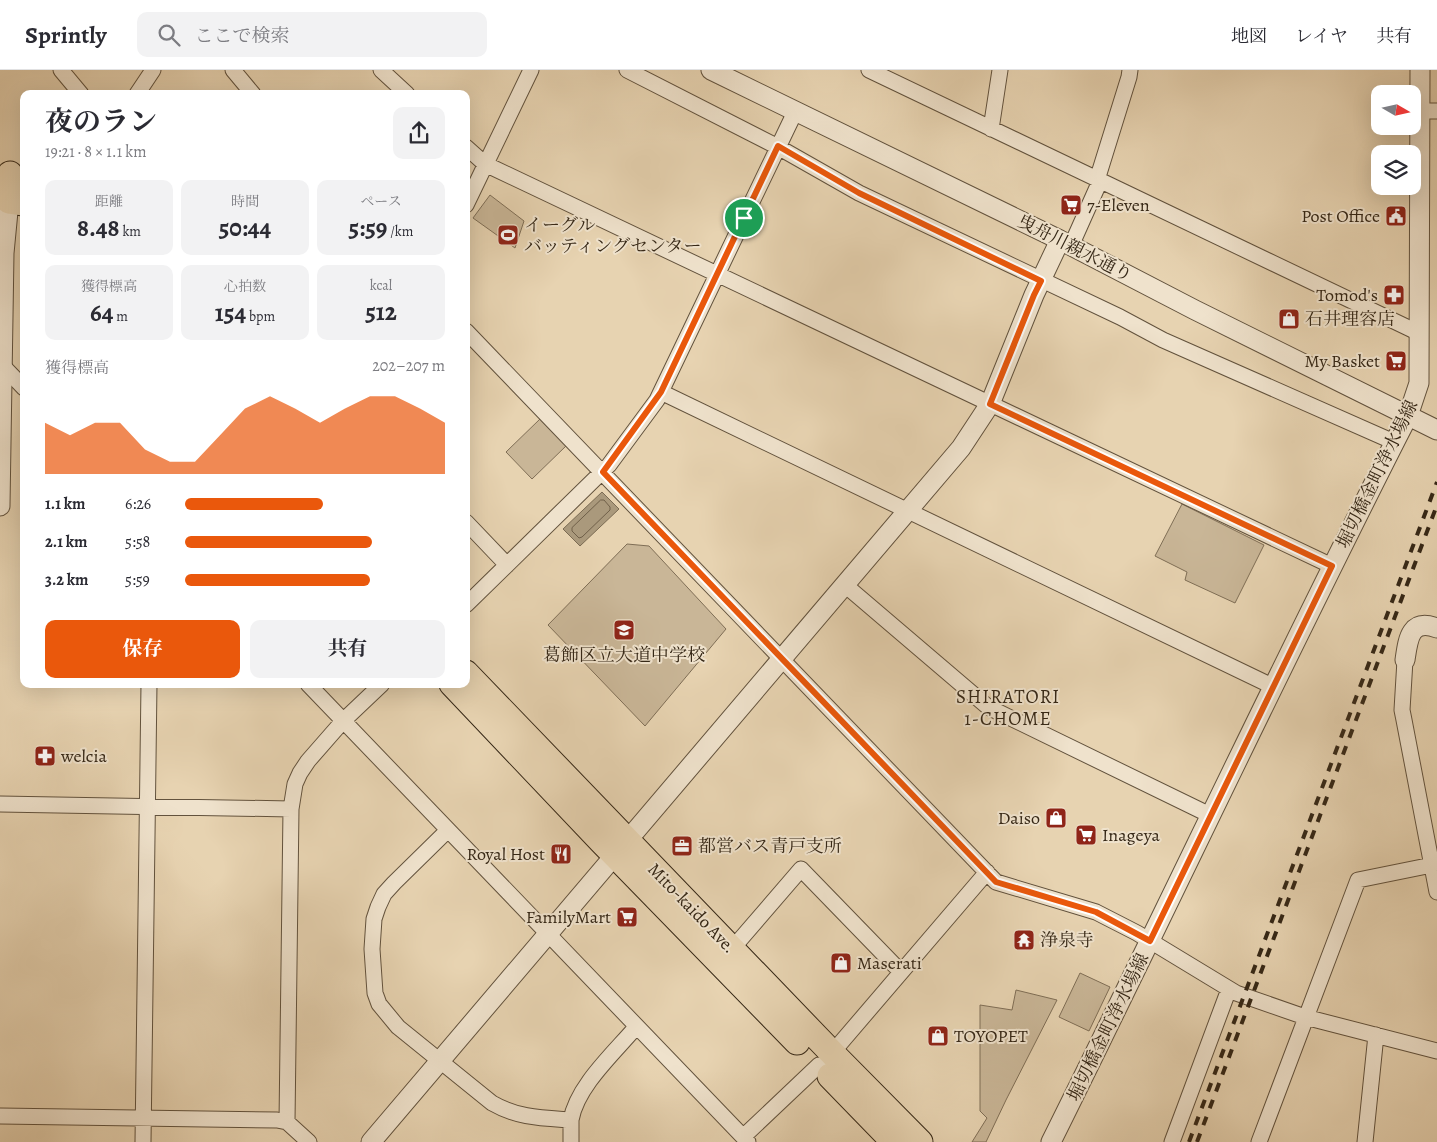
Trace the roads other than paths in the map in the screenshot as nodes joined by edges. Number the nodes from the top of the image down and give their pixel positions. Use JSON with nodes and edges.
{"nodes":[{"id":1,"x":61,"y":70,"type":"edge"},
{"id":2,"x":153,"y":70,"type":"edge"},
{"id":3,"x":233,"y":70,"type":"edge"},
{"id":4,"x":381,"y":70,"type":"edge"},
{"id":5,"x":530,"y":70,"type":"edge"},
{"id":6,"x":627,"y":70,"type":"edge"},
{"id":7,"x":869,"y":70,"type":"edge"},
{"id":8,"x":1000,"y":70,"type":"edge"},
{"id":9,"x":1130,"y":70,"type":"edge"},
{"id":10,"x":1420,"y":70,"type":"edge"},
{"id":11,"x":720,"y":72,"type":"edge"},
{"id":12,"x":78,"y":90,"type":"edge"},
{"id":13,"x":140,"y":90,"type":"edge"},
{"id":14,"x":250,"y":90,"type":"edge"},
{"id":15,"x":403,"y":90,"type":"edge"},
{"id":16,"x":1429,"y":111,"type":"edge"},
{"id":17,"x":795,"y":112,"type":"junction"},
{"id":18,"x":990,"y":129,"type":"junction"},
{"id":19,"x":778,"y":146,"type":"junction"},
{"id":20,"x":470,"y":151,"type":"edge"},
{"id":21,"x":485,"y":164,"type":"junction"},
{"id":22,"x":1098,"y":181,"type":"junction"},
{"id":23,"x":13,"y":191,"type":"edge"},
{"id":24,"x":470,"y":197,"type":"edge"},
{"id":25,"x":1066,"y":243,"type":"junction"},
{"id":26,"x":718,"y":274,"type":"junction"},
{"id":27,"x":1041,"y":281,"type":"junction"},
{"id":28,"x":1419,"y":333,"type":"junction"},
{"id":29,"x":470,"y":335,"type":"edge"},
{"id":30,"x":1,"y":364,"type":"edge"},
{"id":31,"x":20,"y":384,"type":"edge"},
{"id":32,"x":661,"y":392,"type":"junction"},
{"id":33,"x":990,"y":404,"type":"junction"},
{"id":34,"x":1408,"y":416,"type":"junction"},
{"id":35,"x":1437,"y":430,"type":"edge"},
{"id":36,"x":1394,"y":442,"type":"junction"},
{"id":37,"x":0,"y":448,"type":"edge"},
{"id":38,"x":603,"y":472,"type":"junction"},
{"id":39,"x":0,"y":506,"type":"edge"},
{"id":40,"x":908,"y":511,"type":"junction"},
{"id":41,"x":470,"y":526,"type":"edge"},
{"id":42,"x":507,"y":564,"type":"junction"},
{"id":43,"x":1332,"y":566,"type":"junction"},
{"id":44,"x":845,"y":585,"type":"junction"},
{"id":45,"x":470,"y":601,"type":"edge"},
{"id":46,"x":1437,"y":628,"type":"edge"},
{"id":47,"x":783,"y":659,"type":"junction"},
{"id":48,"x":1405,"y":660,"type":"joint"},
{"id":49,"x":470,"y":678,"type":"edge"},
{"id":50,"x":1274,"y":687,"type":"junction"},
{"id":51,"x":149,"y":688,"type":"edge"},
{"id":52,"x":312,"y":688,"type":"edge"},
{"id":53,"x":378,"y":688,"type":"edge"},
{"id":54,"x":456,"y":688,"type":"edge"},
{"id":55,"x":343,"y":721,"type":"junction"},
{"id":56,"x":0,"y":804,"type":"edge"},
{"id":57,"x":147,"y":807,"type":"junction"},
{"id":58,"x":291,"y":809,"type":"junction"},
{"id":59,"x":1212,"y":816,"type":"junction"},
{"id":60,"x":448,"y":830,"type":"junction"},
{"id":61,"x":621,"y":848,"type":"junction"},
{"id":62,"x":1432,"y":865,"type":"junction"},
{"id":63,"x":987,"y":872,"type":"junction"},
{"id":64,"x":1437,"y":892,"type":"edge"},
{"id":65,"x":548,"y":935,"type":"junction"},
{"id":66,"x":1150,"y":941,"type":"junction"},
{"id":67,"x":732,"y":949,"type":"junction"},
{"id":68,"x":901,"y":972,"type":"junction"},
{"id":69,"x":1229,"y":989,"type":"junction"},
{"id":70,"x":1305,"y":1018,"type":"junction"},
{"id":71,"x":636,"y":1027,"type":"junction"},
{"id":72,"x":1376,"y":1035,"type":"junction"},
{"id":73,"x":1437,"y":1051,"type":"edge"},
{"id":74,"x":825,"y":1059,"type":"junction"},
{"id":75,"x":440,"y":1061,"type":"junction"},
{"id":76,"x":0,"y":1116,"type":"edge"},
{"id":77,"x":143,"y":1118,"type":"junction"},
{"id":78,"x":571,"y":1120,"type":"junction"},
{"id":79,"x":287,"y":1122,"type":"junction"},
{"id":80,"x":746,"y":1139,"type":"edge"},
{"id":81,"x":143,"y":1142,"type":"edge"},
{"id":82,"x":310,"y":1142,"type":"edge"},
{"id":83,"x":371,"y":1142,"type":"edge"},
{"id":84,"x":571,"y":1142,"type":"edge"},
{"id":85,"x":894,"y":1142,"type":"edge"},
{"id":86,"x":920,"y":1142,"type":"edge"},
{"id":87,"x":1051,"y":1142,"type":"edge"},
{"id":88,"x":1172,"y":1142,"type":"edge"},
{"id":89,"x":1259,"y":1142,"type":"edge"},
{"id":90,"x":1364,"y":1142,"type":"edge"}],
"edges":[{"from":1,"to":12,"type":"street"},
{"from":2,"to":13,"type":"street"},
{"from":3,"to":14,"type":"street"},
{"from":4,"to":15,"type":"street"},
{"from":5,"to":21,"type":"street"},
{"from":6,"to":19,"type":"street"},
{"from":7,"to":18,"type":"street"},
{"from":8,"to":18,"type":"street"},
{"from":9,"to":22,"type":"street"},
{"from":10,"to":16,"type":"street","name":"堀切橋金町浄水場線"},
{"from":11,"to":17,"type":"street","name":"曳舟川親水通り"},
{"from":16,"to":28,"type":"street","name":"堀切橋金町浄水場線"},
{"from":17,"to":19,"type":"street"},
{"from":17,"to":25,"type":"street","name":"曳舟川親水通り"},
{"from":18,"to":22,"type":"street"},
{"from":19,"to":26,"type":"street"},
{"from":19,"to":27,"type":"street"},
{"from":20,"to":21,"type":"street"},
{"from":21,"to":24,"type":"street"},
{"from":21,"to":26,"type":"street"},
{"from":22,"to":25,"type":"street"},
{"from":22,"to":28,"type":"street"},
{"from":23,"to":30,"type":"street"},
{"from":25,"to":27,"type":"street"},
{"from":25,"to":34,"type":"street","name":"曳舟川親水通り"},
{"from":26,"to":32,"type":"street"},
{"from":26,"to":33,"type":"street"},
{"from":27,"to":33,"type":"street"},
{"from":27,"to":36,"type":"street"},
{"from":28,"to":34,"type":"street","name":"堀切橋金町浄水場線"},
{"from":29,"to":38,"type":"street"},
{"from":30,"to":31,"type":"street"},
{"from":30,"to":37,"type":"street"},
{"from":32,"to":38,"type":"street"},
{"from":32,"to":40,"type":"street"},
{"from":33,"to":40,"type":"street"},
{"from":33,"to":43,"type":"street"},
{"from":34,"to":35,"type":"street","name":"曳舟川親水通り"},
{"from":34,"to":36,"type":"street","name":"堀切橋金町浄水場線"},
{"from":36,"to":43,"type":"street","name":"堀切橋金町浄水場線"},
{"from":37,"to":39,"type":"street"},
{"from":38,"to":42,"type":"street"},
{"from":38,"to":47,"type":"street"},
{"from":40,"to":44,"type":"street"},
{"from":40,"to":50,"type":"street"},
{"from":41,"to":42,"type":"street"},
{"from":42,"to":45,"type":"street"},
{"from":43,"to":50,"type":"street","name":"堀切橋金町浄水場線"},
{"from":44,"to":47,"type":"street"},
{"from":44,"to":59,"type":"street"},
{"from":46,"to":48,"type":"street"},
{"from":47,"to":61,"type":"street"},
{"from":47,"to":63,"type":"street"},
{"from":48,"to":62,"type":"street"},
{"from":49,"to":61,"type":"highway","name":"Mito-kaido Ave."},
{"from":50,"to":59,"type":"street","name":"堀切橋金町浄水場線"},
{"from":51,"to":57,"type":"street"},
{"from":52,"to":55,"type":"street"},
{"from":53,"to":55,"type":"street"},
{"from":54,"to":61,"type":"highway","name":"Mito-kaido Ave."},
{"from":55,"to":58,"type":"street"},
{"from":55,"to":60,"type":"street"},
{"from":56,"to":57,"type":"street"},
{"from":57,"to":58,"type":"street"},
{"from":57,"to":77,"type":"street"},
{"from":58,"to":79,"type":"street"},
{"from":59,"to":66,"type":"street","name":"堀切橋金町浄水場線"},
{"from":60,"to":65,"type":"street"},
{"from":60,"to":75,"type":"street"},
{"from":61,"to":65,"type":"street"},
{"from":61,"to":67,"type":"highway","name":"Mito-kaido Ave."},
{"from":61,"to":74,"type":"highway","name":"Mito-kaido Ave."},
{"from":62,"to":64,"type":"street"},
{"from":62,"to":70,"type":"street"},
{"from":63,"to":66,"type":"street"},
{"from":63,"to":68,"type":"street"},
{"from":65,"to":71,"type":"street"},
{"from":65,"to":75,"type":"street"},
{"from":66,"to":69,"type":"street"},
{"from":66,"to":87,"type":"street","name":"堀切橋金町浄水場線"},
{"from":67,"to":68,"type":"street"},
{"from":67,"to":74,"type":"highway","name":"Mito-kaido Ave."},
{"from":68,"to":74,"type":"street"},
{"from":69,"to":70,"type":"street"},
{"from":69,"to":88,"type":"street"},
{"from":70,"to":72,"type":"street"},
{"from":70,"to":89,"type":"street"},
{"from":71,"to":78,"type":"street"},
{"from":71,"to":80,"type":"street"},
{"from":72,"to":73,"type":"street"},
{"from":72,"to":90,"type":"street"},
{"from":74,"to":80,"type":"street"},
{"from":74,"to":85,"type":"highway","name":"Mito-kaido Ave."},
{"from":74,"to":86,"type":"highway","name":"Mito-kaido Ave."},
{"from":75,"to":78,"type":"street"},
{"from":75,"to":83,"type":"street"},
{"from":76,"to":77,"type":"street"},
{"from":77,"to":79,"type":"street"},
{"from":77,"to":81,"type":"street"},
{"from":78,"to":84,"type":"street"},
{"from":79,"to":82,"type":"street"}]}
